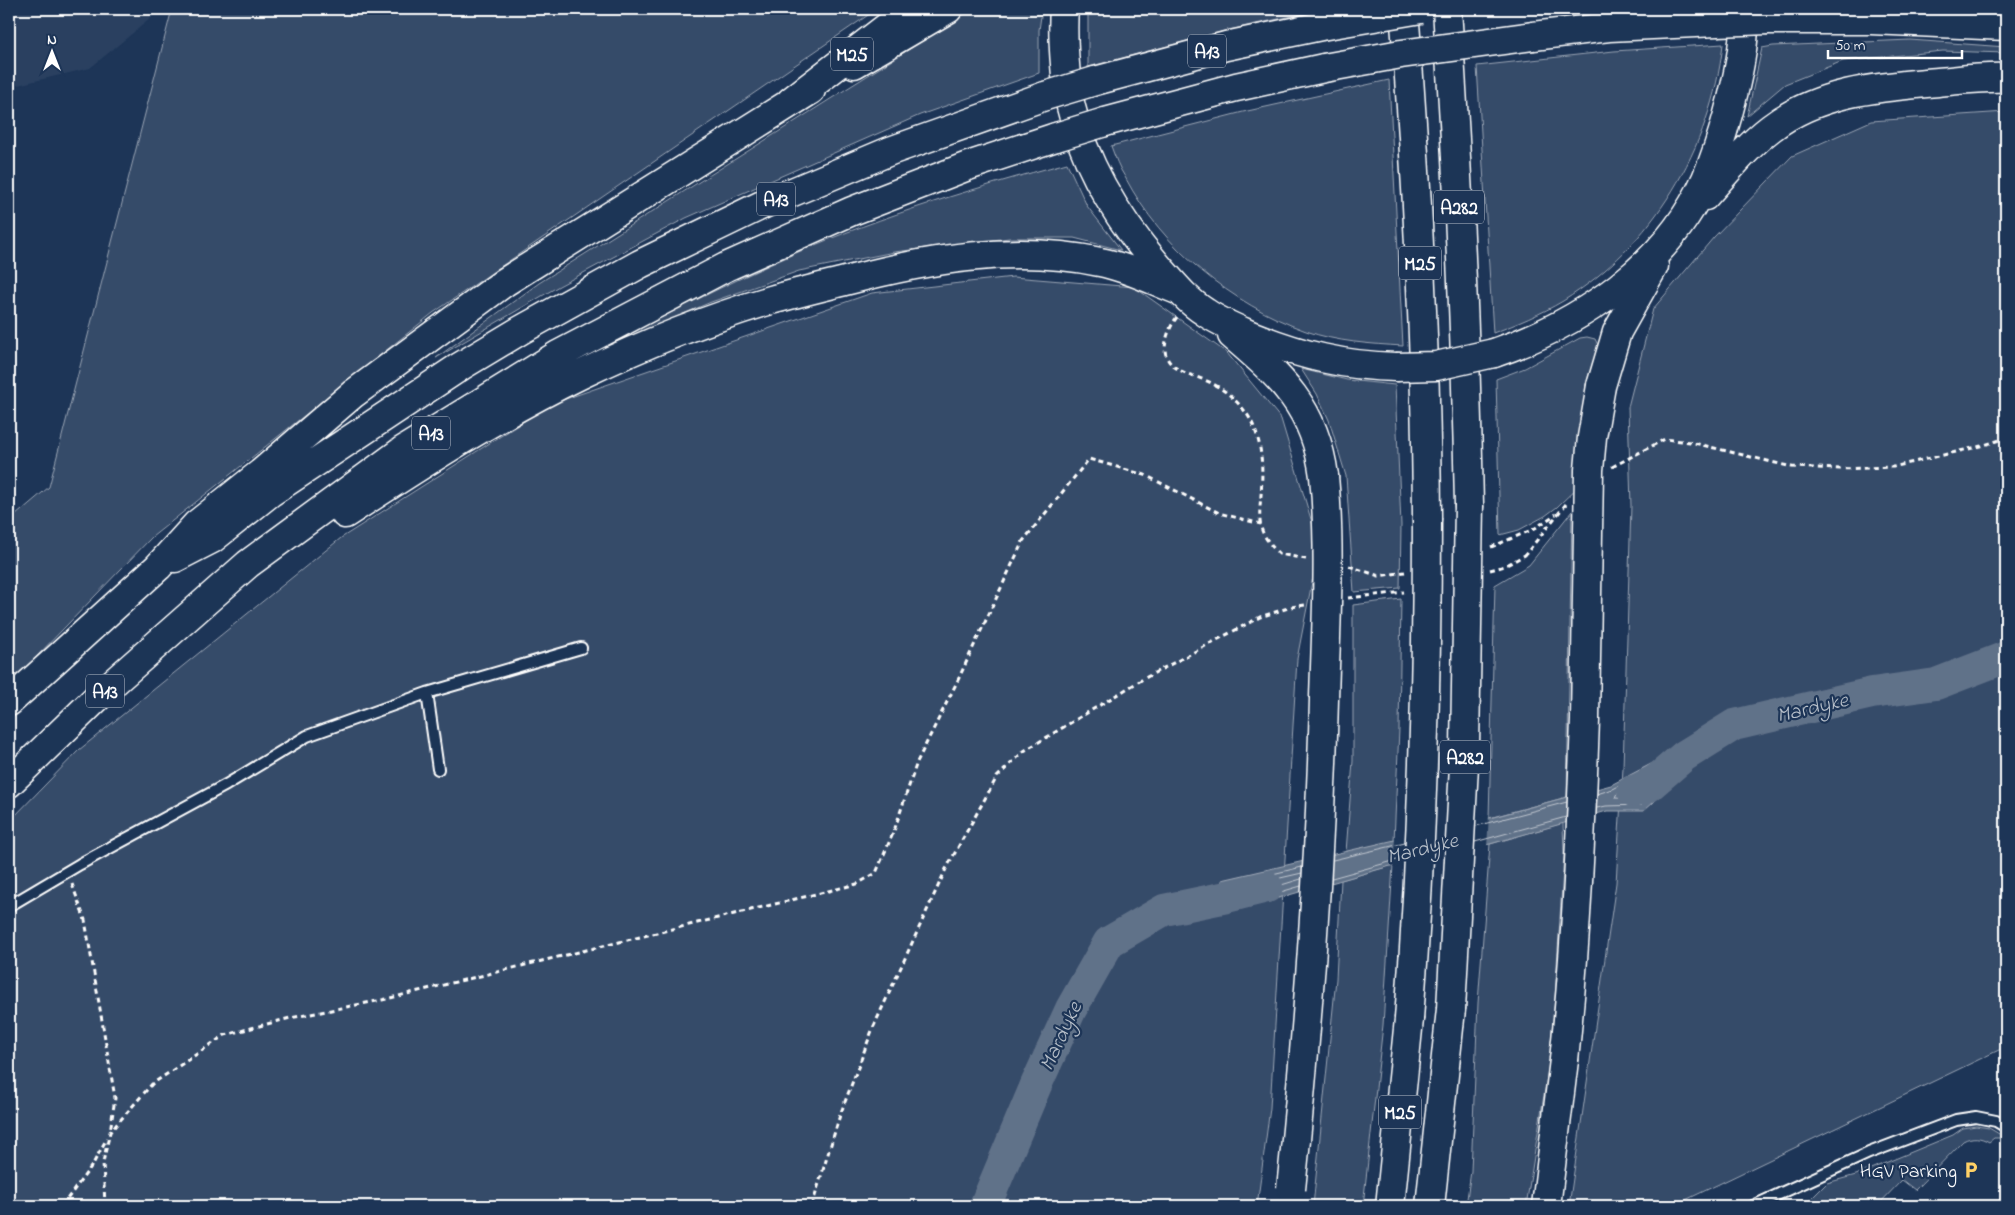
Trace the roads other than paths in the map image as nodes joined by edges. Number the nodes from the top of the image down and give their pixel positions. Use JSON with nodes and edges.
{"nodes":[{"id":1,"x":913,"y":9,"type":"edge"},
{"id":2,"x":948,"y":9,"type":"edge"},
{"id":3,"x":1064,"y":9,"type":"edge"},
{"id":4,"x":1404,"y":9,"type":"edge"},
{"id":5,"x":1421,"y":9,"type":"edge"},
{"id":6,"x":1447,"y":9,"type":"edge"},
{"id":7,"x":1744,"y":9,"type":"edge"},
{"id":8,"x":2006,"y":26,"type":"edge"},
{"id":9,"x":2006,"y":78,"type":"edge"},
{"id":10,"x":791,"y":101,"type":"junction"},
{"id":11,"x":1676,"y":229,"type":"junction"},
{"id":12,"x":1192,"y":302,"type":"junction"},
{"id":13,"x":158,"y":567,"type":"junction"},
{"id":14,"x":206,"y":603,"type":"junction"},
{"id":15,"x":581,"y":648,"type":"dead end"},
{"id":16,"x":427,"y":693,"type":"junction"},
{"id":17,"x":9,"y":702,"type":"edge"},
{"id":18,"x":438,"y":769,"type":"dead end"},
{"id":19,"x":9,"y":783,"type":"edge"},
{"id":20,"x":9,"y":906,"type":"edge"},
{"id":21,"x":2006,"y":1127,"type":"edge"},
{"id":22,"x":1290,"y":1198,"type":"edge"},
{"id":23,"x":1390,"y":1206,"type":"edge"},
{"id":24,"x":1430,"y":1206,"type":"edge"},
{"id":25,"x":1546,"y":1206,"type":"edge"},
{"id":26,"x":1753,"y":1206,"type":"edge"}],
"edges":[{"from":1,"to":10,"type":"highway","number":"M25"},
{"from":2,"to":10,"type":"highway"},
{"from":3,"to":12,"type":"highway"},
{"from":4,"to":23,"type":"highway","number":"M25","bridge":true},
{"from":5,"to":13,"type":"highway","number":"A13","bridge":true},
{"from":6,"to":24,"type":"highway","number":"A282","bridge":true},
{"from":7,"to":11,"type":"highway"},
{"from":8,"to":14,"type":"highway","number":"A13","bridge":true},
{"from":9,"to":11,"type":"highway"},
{"from":10,"to":13,"type":"highway"},
{"from":11,"to":12,"type":"highway","bridge":true},
{"from":11,"to":25,"type":"highway","bridge":true},
{"from":12,"to":14,"type":"highway"},
{"from":12,"to":22,"type":"highway","bridge":true},
{"from":13,"to":17,"type":"highway","number":"A13"},
{"from":14,"to":19,"type":"highway","number":"A13"},
{"from":15,"to":16,"type":"lane"},
{"from":16,"to":18,"type":"lane"},
{"from":16,"to":20,"type":"lane"},
{"from":21,"to":26,"type":"lane"}]}
